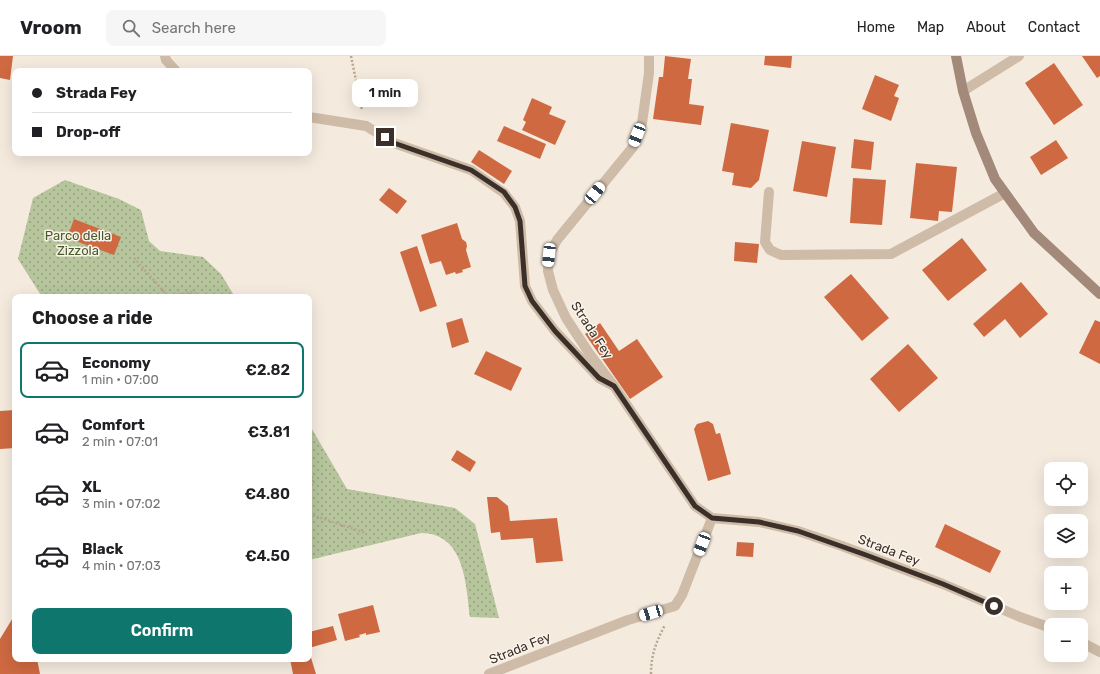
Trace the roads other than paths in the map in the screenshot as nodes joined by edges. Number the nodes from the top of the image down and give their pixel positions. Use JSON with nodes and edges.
{"nodes":[{"id":1,"x":165,"y":56,"type":"edge"},
{"id":2,"x":649,"y":56,"type":"edge"},
{"id":3,"x":956,"y":56,"type":"edge"},
{"id":4,"x":1019,"y":56,"type":"edge"},
{"id":5,"x":173,"y":68,"type":"edge"},
{"id":6,"x":963,"y":91,"type":"junction"},
{"id":7,"x":312,"y":117,"type":"edge"},
{"id":8,"x":769,"y":192,"type":"dead end"},
{"id":9,"x":1005,"y":193,"type":"junction"},
{"id":10,"x":1100,"y":294,"type":"edge"},
{"id":11,"x":614,"y":386,"type":"junction"},
{"id":12,"x":712,"y":518,"type":"junction"},
{"id":13,"x":1044,"y":626,"type":"edge"},
{"id":14,"x":1088,"y":646,"type":"edge"},
{"id":15,"x":1100,"y":652,"type":"edge"},
{"id":16,"x":489,"y":674,"type":"edge"}],
"edges":[{"from":1,"to":5,"type":"street"},
{"from":2,"to":11,"type":"street","name":"Strada Fey"},
{"from":3,"to":6,"type":"main road"},
{"from":4,"to":6,"type":"street"},
{"from":6,"to":9,"type":"main road"},
{"from":7,"to":11,"type":"street"},
{"from":8,"to":9,"type":"street"},
{"from":9,"to":10,"type":"main road"},
{"from":11,"to":12,"type":"street","name":"Strada Fey"},
{"from":12,"to":13,"type":"street","name":"Strada Fey"},
{"from":12,"to":16,"type":"street","name":"Strada Fey"},
{"from":14,"to":15,"type":"street"}]}
